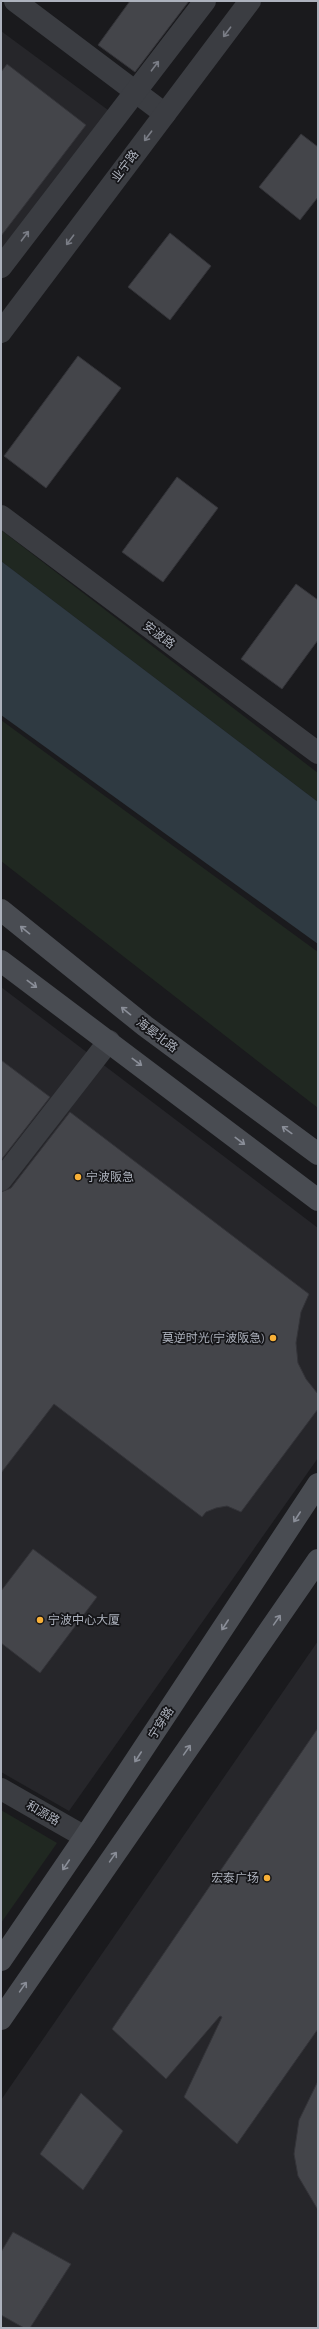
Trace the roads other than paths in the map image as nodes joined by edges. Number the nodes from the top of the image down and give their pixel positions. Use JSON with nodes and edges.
{"nodes":[{"id":1,"x":15,"y":1,"type":"edge"},
{"id":2,"x":205,"y":1,"type":"edge"},
{"id":3,"x":250,"y":1,"type":"edge"},
{"id":4,"x":135,"y":92,"type":"junction"},
{"id":5,"x":165,"y":114,"type":"junction"},
{"id":6,"x":1,"y":267,"type":"edge"},
{"id":7,"x":1,"y":332,"type":"edge"},
{"id":8,"x":1,"y":516,"type":"edge"},
{"id":9,"x":318,"y":753,"type":"edge"},
{"id":10,"x":1,"y":910,"type":"edge"},
{"id":11,"x":1,"y":961,"type":"edge"},
{"id":12,"x":109,"y":1041,"type":"junction"},
{"id":13,"x":318,"y":1154,"type":"edge"},
{"id":14,"x":1,"y":1180,"type":"edge"},
{"id":15,"x":318,"y":1200,"type":"edge"},
{"id":16,"x":318,"y":1484,"type":"edge"},
{"id":17,"x":318,"y":1560,"type":"edge"},
{"id":18,"x":1,"y":1789,"type":"edge"},
{"id":19,"x":85,"y":1837,"type":"junction"},
{"id":20,"x":1,"y":1960,"type":"edge"},
{"id":21,"x":1,"y":2019,"type":"edge"}],
"edges":[{"from":1,"to":4,"type":"street"},
{"from":4,"to":2,"type":"street","one_way":true},
{"from":3,"to":5,"type":"street","name":"业宁路","one_way":true},
{"from":4,"to":5,"type":"street"},
{"from":6,"to":4,"type":"street","one_way":true},
{"from":5,"to":7,"type":"street","name":"业宁路","one_way":true},
{"from":8,"to":9,"type":"street","name":"安波路"},
{"from":13,"to":10,"type":"main road","name":"海晏北路","one_way":true},
{"from":11,"to":12,"type":"main road","one_way":true},
{"from":12,"to":14,"type":"street"},
{"from":12,"to":15,"type":"main road","one_way":true},
{"from":16,"to":19,"type":"main road","name":"宁穿路","one_way":true},
{"from":21,"to":17,"type":"main road","one_way":true},
{"from":18,"to":19,"type":"street","name":"和源路"},
{"from":19,"to":20,"type":"main road","name":"宁穿路","one_way":true}]}
